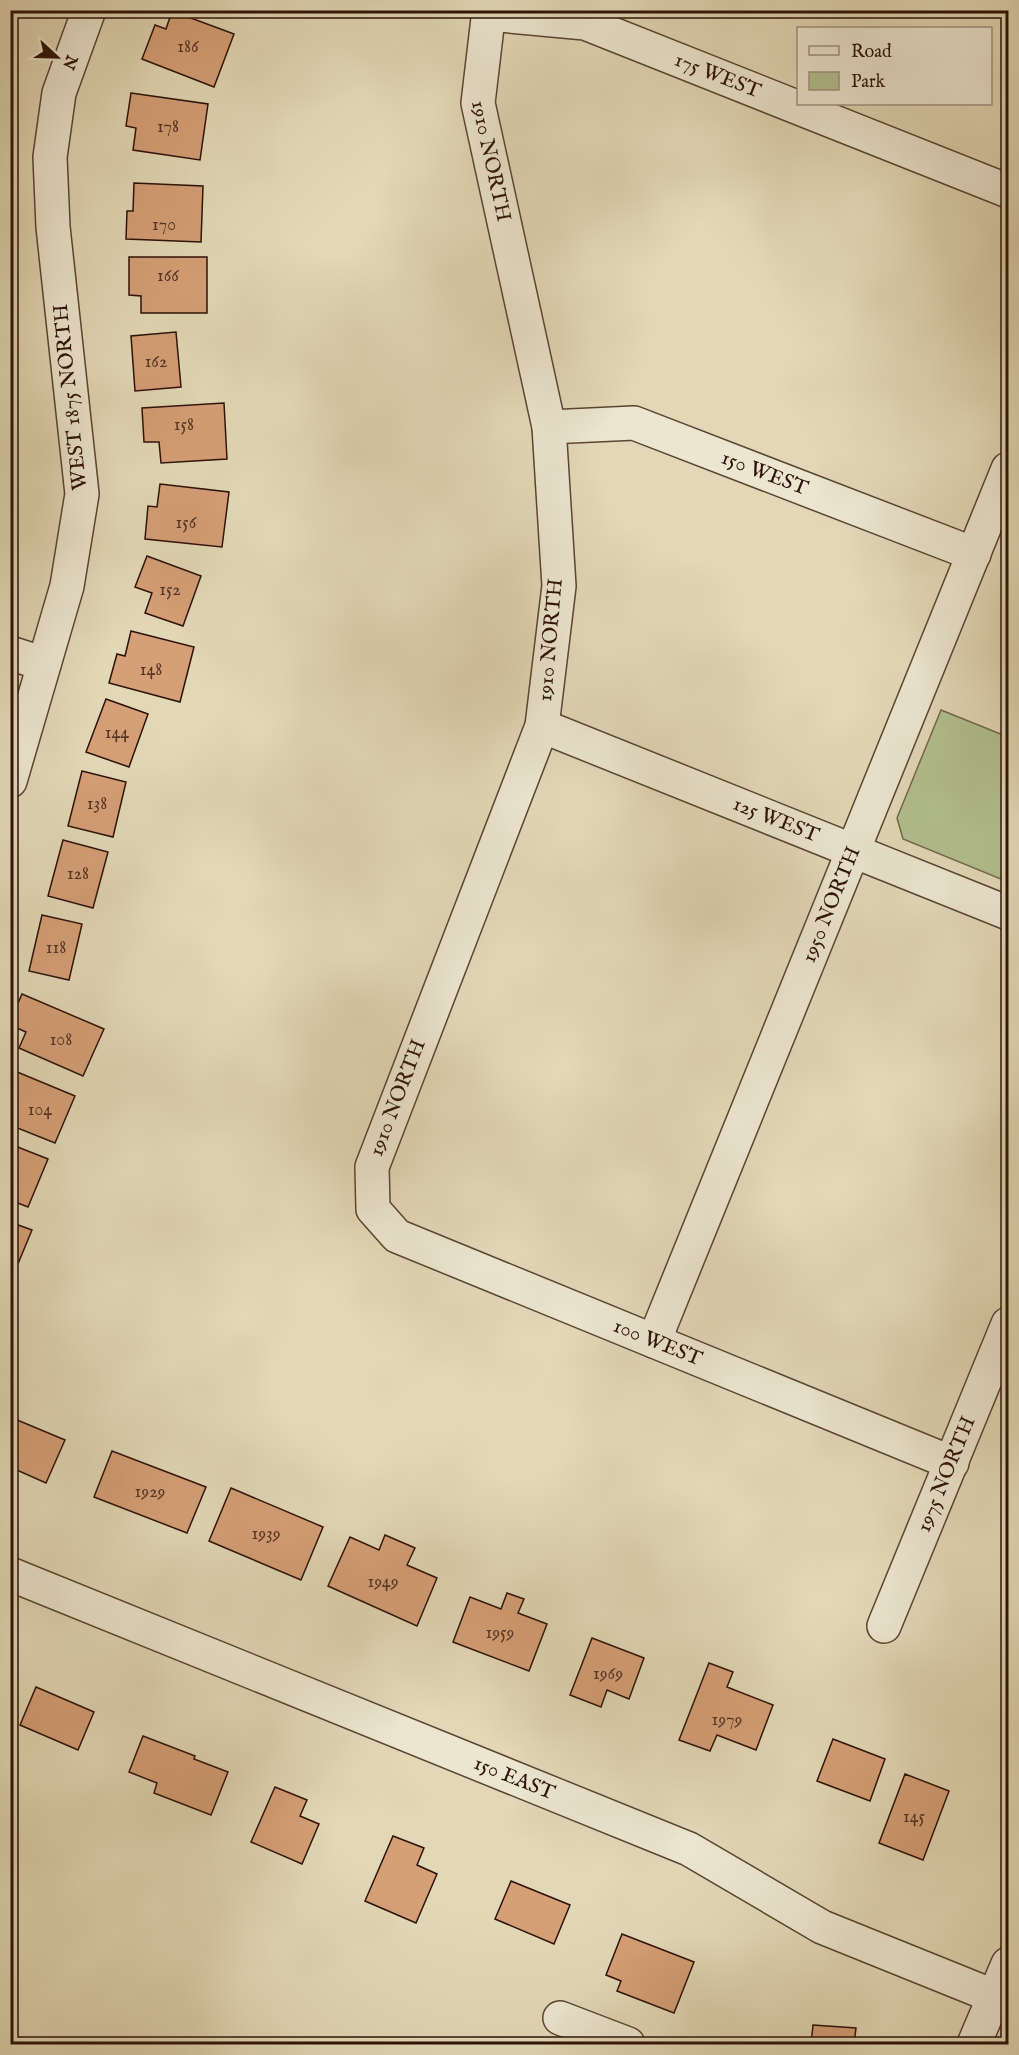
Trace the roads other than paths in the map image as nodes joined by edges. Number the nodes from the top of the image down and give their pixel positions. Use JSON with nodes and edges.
{"nodes":[{"id":1,"x":89,"y":10,"type":"edge"},
{"id":2,"x":489,"y":12,"type":"edge"},
{"id":3,"x":1008,"y":191,"type":"edge"},
{"id":4,"x":549,"y":427,"type":"junction"},
{"id":5,"x":1008,"y":469,"type":"edge"},
{"id":6,"x":974,"y":554,"type":"junction"},
{"id":7,"x":10,"y":653,"type":"edge"},
{"id":8,"x":44,"y":664,"type":"junction"},
{"id":9,"x":542,"y":726,"type":"junction"},
{"id":10,"x":10,"y":781,"type":"edge"},
{"id":11,"x":853,"y":851,"type":"junction"},
{"id":12,"x":1008,"y":913,"type":"edge"},
{"id":13,"x":373,"y":1209,"type":"joint"},
{"id":14,"x":1008,"y":1324,"type":"edge"},
{"id":15,"x":654,"y":1341,"type":"junction"},
{"id":16,"x":952,"y":1463,"type":"junction"},
{"id":17,"x":10,"y":1574,"type":"edge"},
{"id":18,"x":884,"y":1626,"type":"dead end"},
{"id":19,"x":1008,"y":1964,"type":"edge"},
{"id":20,"x":1001,"y":1999,"type":"edge"},
{"id":21,"x":560,"y":2018,"type":"dead end"},
{"id":22,"x":628,"y":2044,"type":"edge"},
{"id":23,"x":974,"y":2044,"type":"edge"}],
"edges":[{"from":1,"to":8,"type":"street","name":"WEST 1875 NORTH"},
{"from":2,"to":3,"type":"street","name":"175 WEST"},
{"from":2,"to":4,"type":"street","name":"1910 NORTH"},
{"from":4,"to":6,"type":"street","name":"150 WEST"},
{"from":4,"to":9,"type":"street","name":"1910 NORTH"},
{"from":5,"to":6,"type":"street","name":"1950 NORTH"},
{"from":6,"to":11,"type":"street","name":"1950 NORTH"},
{"from":7,"to":8,"type":"street"},
{"from":8,"to":10,"type":"street","name":"WEST 1875 NORTH"},
{"from":9,"to":11,"type":"street","name":"125 WEST"},
{"from":9,"to":13,"type":"street","name":"1910 NORTH"},
{"from":11,"to":12,"type":"street","name":"125 WEST"},
{"from":11,"to":15,"type":"street","name":"1950 NORTH"},
{"from":13,"to":15,"type":"street","name":"100 WEST"},
{"from":14,"to":16,"type":"street","name":"1975 NORTH"},
{"from":15,"to":16,"type":"street","name":"100 WEST"},
{"from":16,"to":18,"type":"street","name":"1975 NORTH"},
{"from":17,"to":20,"type":"street","name":"150 EAST"},
{"from":19,"to":20,"type":"street"},
{"from":20,"to":23,"type":"street"},
{"from":21,"to":22,"type":"street"}]}
